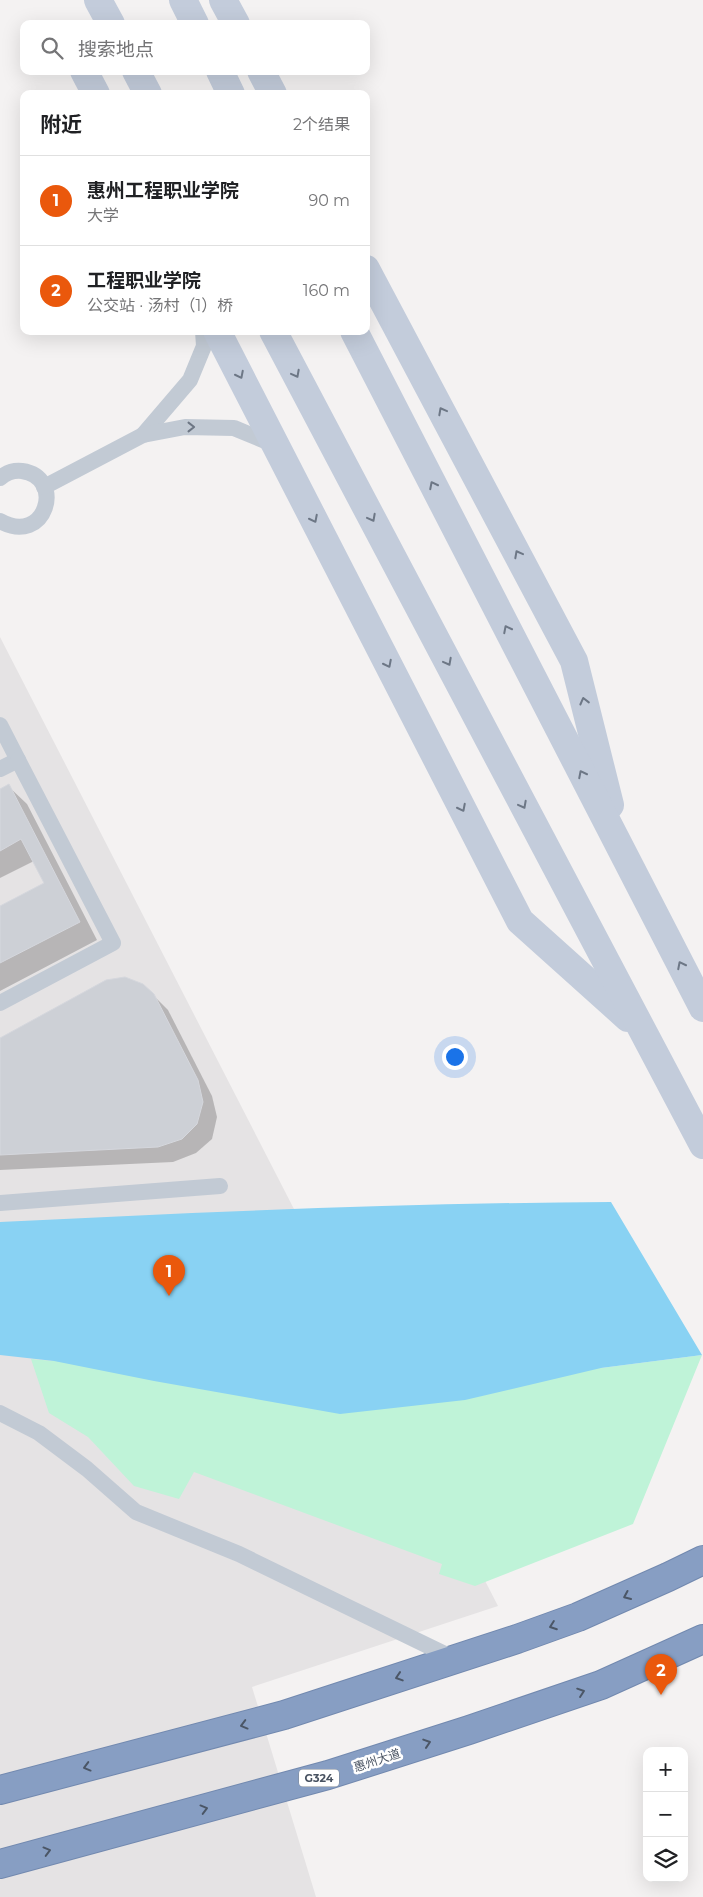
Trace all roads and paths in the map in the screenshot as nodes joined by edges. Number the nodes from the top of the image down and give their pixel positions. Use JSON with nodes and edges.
{"nodes":[{"id":1,"x":94,"y":0,"type":"edge"},
{"id":2,"x":98,"y":0,"type":"edge"},
{"id":3,"x":183,"y":0,"type":"edge"},
{"id":4,"x":223,"y":0,"type":"edge"},
{"id":5,"x":91,"y":20,"type":"edge"},
{"id":6,"x":109,"y":20,"type":"edge"},
{"id":7,"x":193,"y":20,"type":"edge"},
{"id":8,"x":234,"y":20,"type":"edge"},
{"id":9,"x":86,"y":75,"type":"edge"},
{"id":10,"x":138,"y":75,"type":"edge"},
{"id":11,"x":222,"y":75,"type":"edge"},
{"id":12,"x":263,"y":75,"type":"edge"},
{"id":13,"x":94,"y":90,"type":"edge"},
{"id":14,"x":146,"y":90,"type":"edge"},
{"id":15,"x":229,"y":90,"type":"edge"},
{"id":16,"x":271,"y":90,"type":"edge"},
{"id":17,"x":370,"y":277,"type":"edge"},
{"id":18,"x":203,"y":335,"type":"edge"},
{"id":19,"x":220,"y":335,"type":"edge"},
{"id":20,"x":275,"y":335,"type":"edge"},
{"id":21,"x":356,"y":335,"type":"edge"},
{"id":22,"x":143,"y":435,"type":"junction"},
{"id":23,"x":276,"y":446,"type":"junction"},
{"id":24,"x":0,"y":478,"type":"edge"},
{"id":25,"x":44,"y":487,"type":"junction"},
{"id":26,"x":0,"y":521,"type":"edge"},
{"id":27,"x":1,"y":730,"type":"edge"},
{"id":28,"x":18,"y":760,"type":"junction"},
{"id":29,"x":0,"y":769,"type":"edge"},
{"id":30,"x":622,"y":851,"type":"junction"},
{"id":31,"x":0,"y":1003,"type":"edge"},
{"id":32,"x":703,"y":1008,"type":"edge"},
{"id":33,"x":642,"y":1031,"type":"junction"},
{"id":34,"x":703,"y":1145,"type":"edge"},
{"id":35,"x":220,"y":1186,"type":"dead end"},
{"id":36,"x":0,"y":1203,"type":"edge"},
{"id":37,"x":0,"y":1413,"type":"edge"},
{"id":38,"x":703,"y":1544,"type":"edge"},
{"id":39,"x":703,"y":1560,"type":"edge"},
{"id":40,"x":662,"y":1580,"type":"junction"},
{"id":41,"x":692,"y":1645,"type":"edge"},
{"id":42,"x":455,"y":1659,"type":"junction"},
{"id":43,"x":0,"y":1790,"type":"edge"},
{"id":44,"x":0,"y":1864,"type":"edge"}],
"edges":[{"from":1,"to":5,"type":"street"},
{"from":2,"to":6,"type":"street"},
{"from":3,"to":7,"type":"street"},
{"from":4,"to":8,"type":"street"},
{"from":9,"to":13,"type":"street"},
{"from":10,"to":14,"type":"street"},
{"from":11,"to":15,"type":"street"},
{"from":12,"to":16,"type":"street"},
{"from":30,"to":17,"type":"street","one_way":true},
{"from":18,"to":22,"type":"lane"},
{"from":19,"to":23,"type":"street","one_way":true},
{"from":20,"to":33,"type":"street","one_way":true},
{"from":30,"to":21,"type":"street","one_way":true},
{"from":22,"to":23,"type":"lane","one_way":true},
{"from":22,"to":25,"type":"lane"},
{"from":23,"to":33,"type":"street","one_way":true},
{"from":24,"to":25,"type":"lane"},
{"from":25,"to":26,"type":"lane"},
{"from":27,"to":28,"type":"lane"},
{"from":28,"to":29,"type":"lane"},
{"from":28,"to":31,"type":"lane"},
{"from":32,"to":30,"type":"street","one_way":true},
{"from":33,"to":34,"type":"street"},
{"from":35,"to":36,"type":"lane"},
{"from":37,"to":42,"type":"lane"},
{"from":38,"to":40,"type":"street"},
{"from":39,"to":40,"type":"highway"},
{"from":40,"to":42,"type":"highway","one_way":true},
{"from":44,"to":41,"type":"highway","name":"惠州大道","number":"G324","one_way":true},
{"from":42,"to":43,"type":"highway","one_way":true}]}
